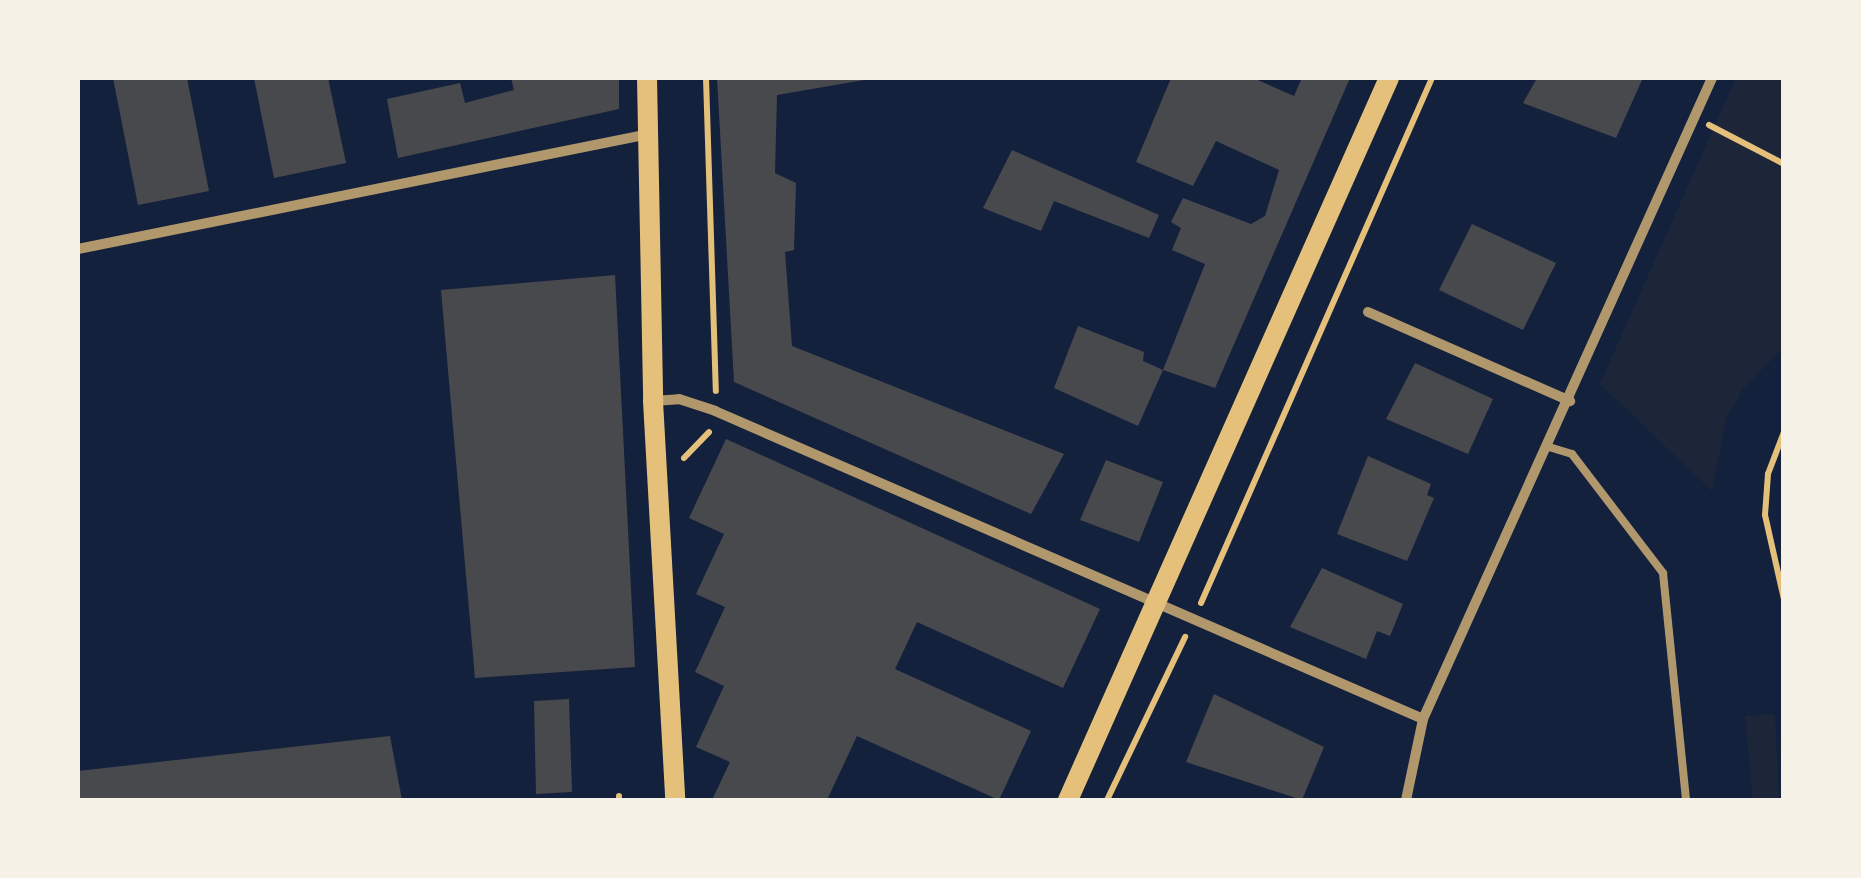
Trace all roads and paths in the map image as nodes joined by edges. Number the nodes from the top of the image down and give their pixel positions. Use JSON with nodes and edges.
{"nodes":[{"id":1,"x":647,"y":78,"type":"edge"},
{"id":2,"x":706,"y":78,"type":"edge"},
{"id":3,"x":1389,"y":78,"type":"edge"},
{"id":4,"x":1432,"y":78,"type":"edge"},
{"id":5,"x":1712,"y":78,"type":"edge"},
{"id":6,"x":1694,"y":118,"type":"junction"},
{"id":7,"x":649,"y":134,"type":"junction"},
{"id":8,"x":1784,"y":164,"type":"edge"},
{"id":9,"x":78,"y":249,"type":"edge"},
{"id":10,"x":1368,"y":312,"type":"dead end"},
{"id":11,"x":716,"y":380,"type":"dead end"},
{"id":12,"x":653,"y":400,"type":"junction"},
{"id":13,"x":1570,"y":401,"type":"junction"},
{"id":14,"x":1784,"y":432,"type":"edge"},
{"id":15,"x":1549,"y":447,"type":"junction"},
{"id":16,"x":1205,"y":594,"type":"dead end"},
{"id":17,"x":1784,"y":598,"type":"edge"},
{"id":18,"x":1152,"y":601,"type":"junction"},
{"id":19,"x":1183,"y":642,"type":"dead end"},
{"id":20,"x":1423,"y":719,"type":"junction"},
{"id":21,"x":675,"y":800,"type":"edge"},
{"id":22,"x":1068,"y":800,"type":"edge"},
{"id":23,"x":1107,"y":800,"type":"edge"},
{"id":24,"x":1406,"y":800,"type":"edge"},
{"id":25,"x":1686,"y":800,"type":"edge"}],
"edges":[{"from":1,"to":7,"type":"main road"},
{"from":2,"to":11,"type":"path"},
{"from":3,"to":18,"type":"main road"},
{"from":4,"to":16,"type":"path"},
{"from":5,"to":6,"type":"street"},
{"from":6,"to":8,"type":"path"},
{"from":6,"to":13,"type":"street"},
{"from":7,"to":9,"type":"street"},
{"from":7,"to":12,"type":"main road"},
{"from":10,"to":13,"type":"street"},
{"from":12,"to":18,"type":"street"},
{"from":12,"to":21,"type":"main road"},
{"from":13,"to":15,"type":"street"},
{"from":14,"to":17,"type":"path"},
{"from":15,"to":20,"type":"street"},
{"from":15,"to":25,"type":"lane"},
{"from":18,"to":20,"type":"street"},
{"from":18,"to":22,"type":"main road"},
{"from":19,"to":23,"type":"path"},
{"from":20,"to":24,"type":"street"}]}
